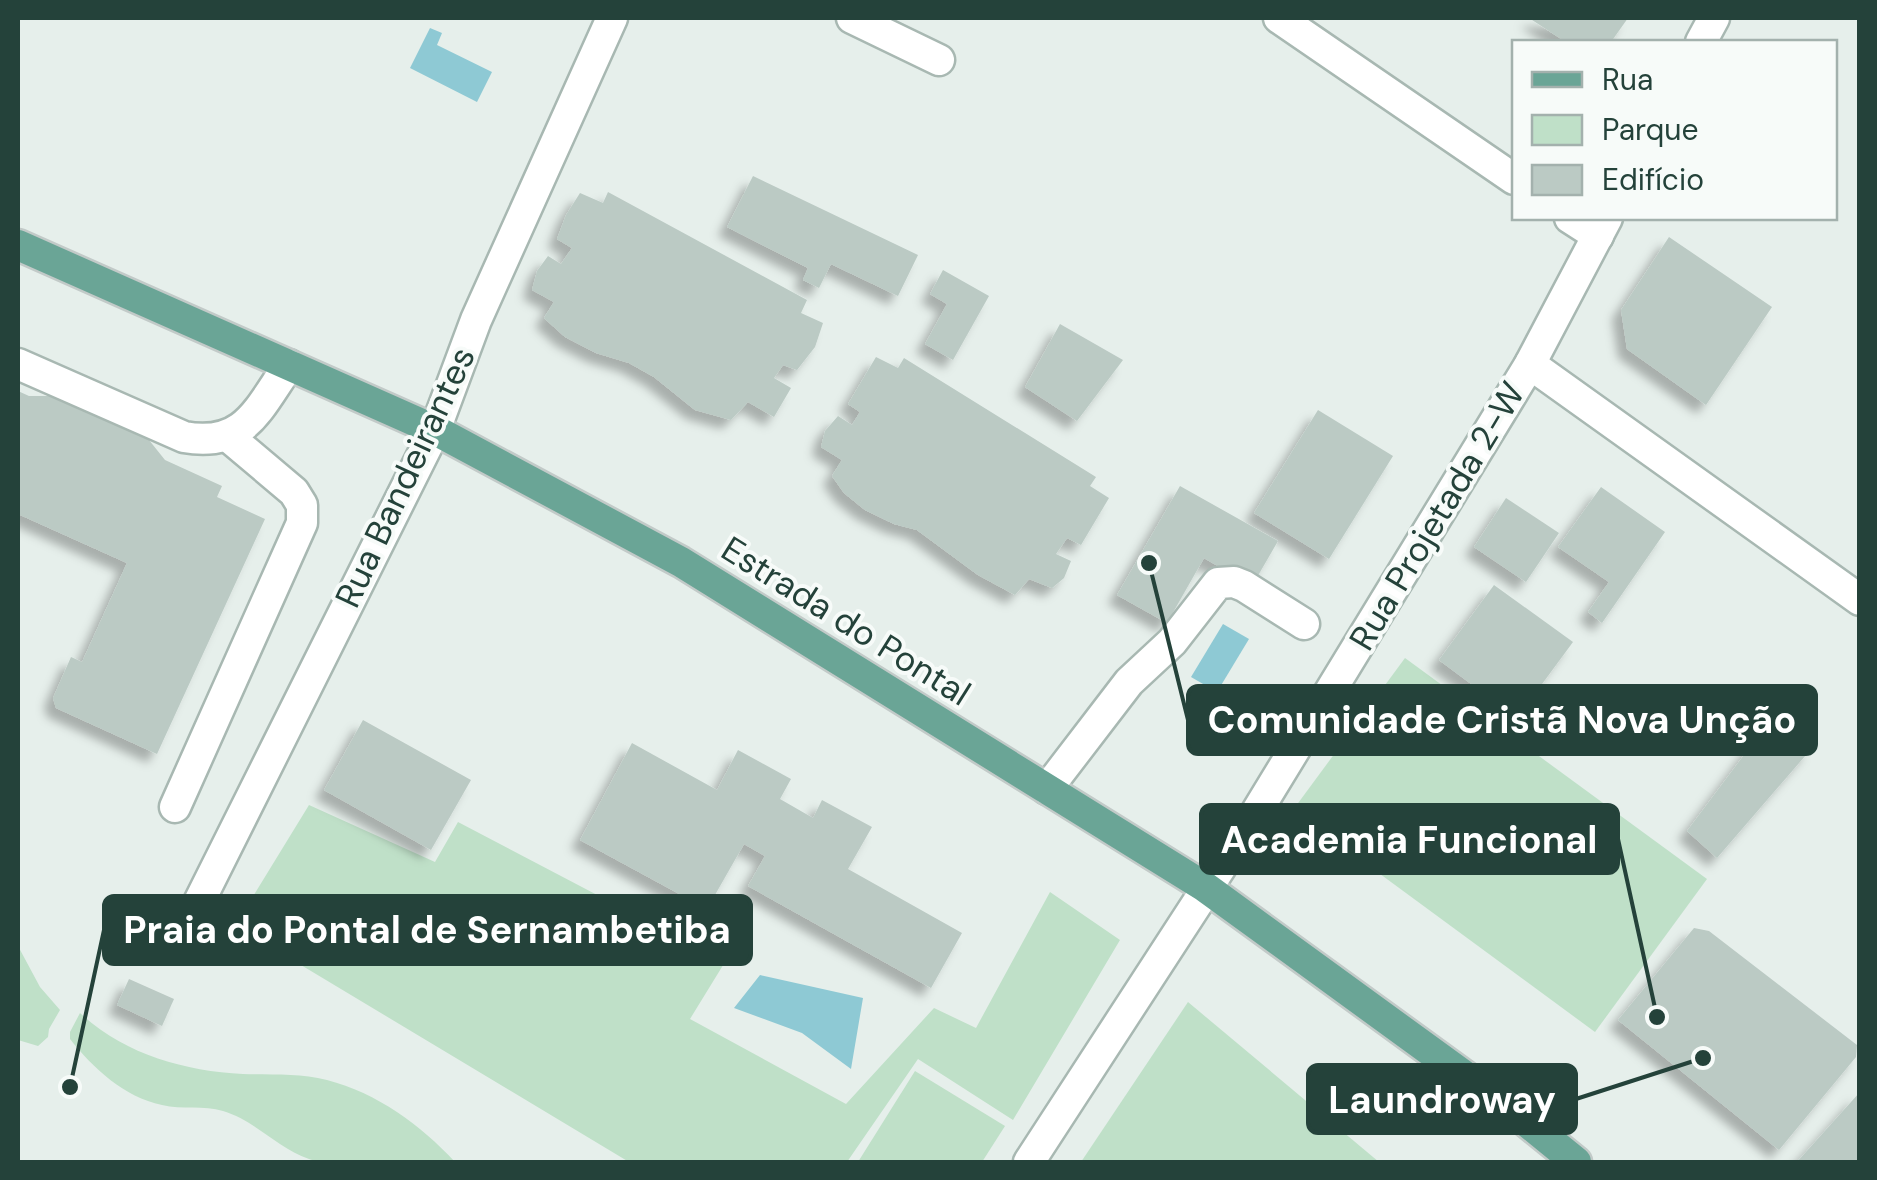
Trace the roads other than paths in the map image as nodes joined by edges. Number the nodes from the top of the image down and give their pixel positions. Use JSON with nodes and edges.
{"nodes":[{"id":1,"x":612,"y":18,"type":"edge"},
{"id":2,"x":852,"y":18,"type":"edge"},
{"id":3,"x":1279,"y":18,"type":"edge"},
{"id":4,"x":1714,"y":18,"type":"edge"},
{"id":5,"x":1702,"y":40,"type":"edge"},
{"id":6,"x":939,"y":60,"type":"dead end"},
{"id":7,"x":1512,"y":178,"type":"edge"},
{"id":8,"x":1577,"y":220,"type":"edge"},
{"id":9,"x":1603,"y":227,"type":"edge"},
{"id":10,"x":18,"y":245,"type":"edge"},
{"id":11,"x":18,"y":364,"type":"edge"},
{"id":12,"x":1530,"y":364,"type":"junction"},
{"id":13,"x":290,"y":366,"type":"junction"},
{"id":14,"x":435,"y":430,"type":"junction"},
{"id":15,"x":230,"y":438,"type":"junction"},
{"id":16,"x":1860,"y":600,"type":"edge"},
{"id":17,"x":1304,"y":624,"type":"dead end"},
{"id":18,"x":1047,"y":789,"type":"junction"},
{"id":19,"x":176,"y":806,"type":"dead end"},
{"id":20,"x":1205,"y":887,"type":"junction"},
{"id":21,"x":185,"y":930,"type":"dead end"},
{"id":22,"x":1029,"y":1162,"type":"edge"},
{"id":23,"x":1576,"y":1162,"type":"edge"}],
"edges":[{"from":1,"to":14,"type":"street","name":"Rua Bandeirantes"},
{"from":2,"to":6,"type":"street"},
{"from":3,"to":7,"type":"street"},
{"from":4,"to":5,"type":"street"},
{"from":8,"to":9,"type":"street"},
{"from":9,"to":12,"type":"street","name":"Rua Projetada 2-W"},
{"from":10,"to":13,"type":"main road","name":"Estrada do Pontal"},
{"from":11,"to":15,"type":"street"},
{"from":12,"to":16,"type":"street"},
{"from":12,"to":20,"type":"street","name":"Rua Projetada 2-W"},
{"from":13,"to":14,"type":"main road","name":"Estrada do Pontal"},
{"from":13,"to":15,"type":"street"},
{"from":14,"to":18,"type":"main road","name":"Estrada do Pontal"},
{"from":14,"to":21,"type":"street","name":"Rua Bandeirantes"},
{"from":15,"to":19,"type":"street"},
{"from":17,"to":18,"type":"street"},
{"from":18,"to":20,"type":"main road","name":"Estrada do Pontal"},
{"from":20,"to":22,"type":"street","name":"Rua Projetada 2-W"},
{"from":20,"to":23,"type":"main road","name":"Estrada do Pontal"}]}
